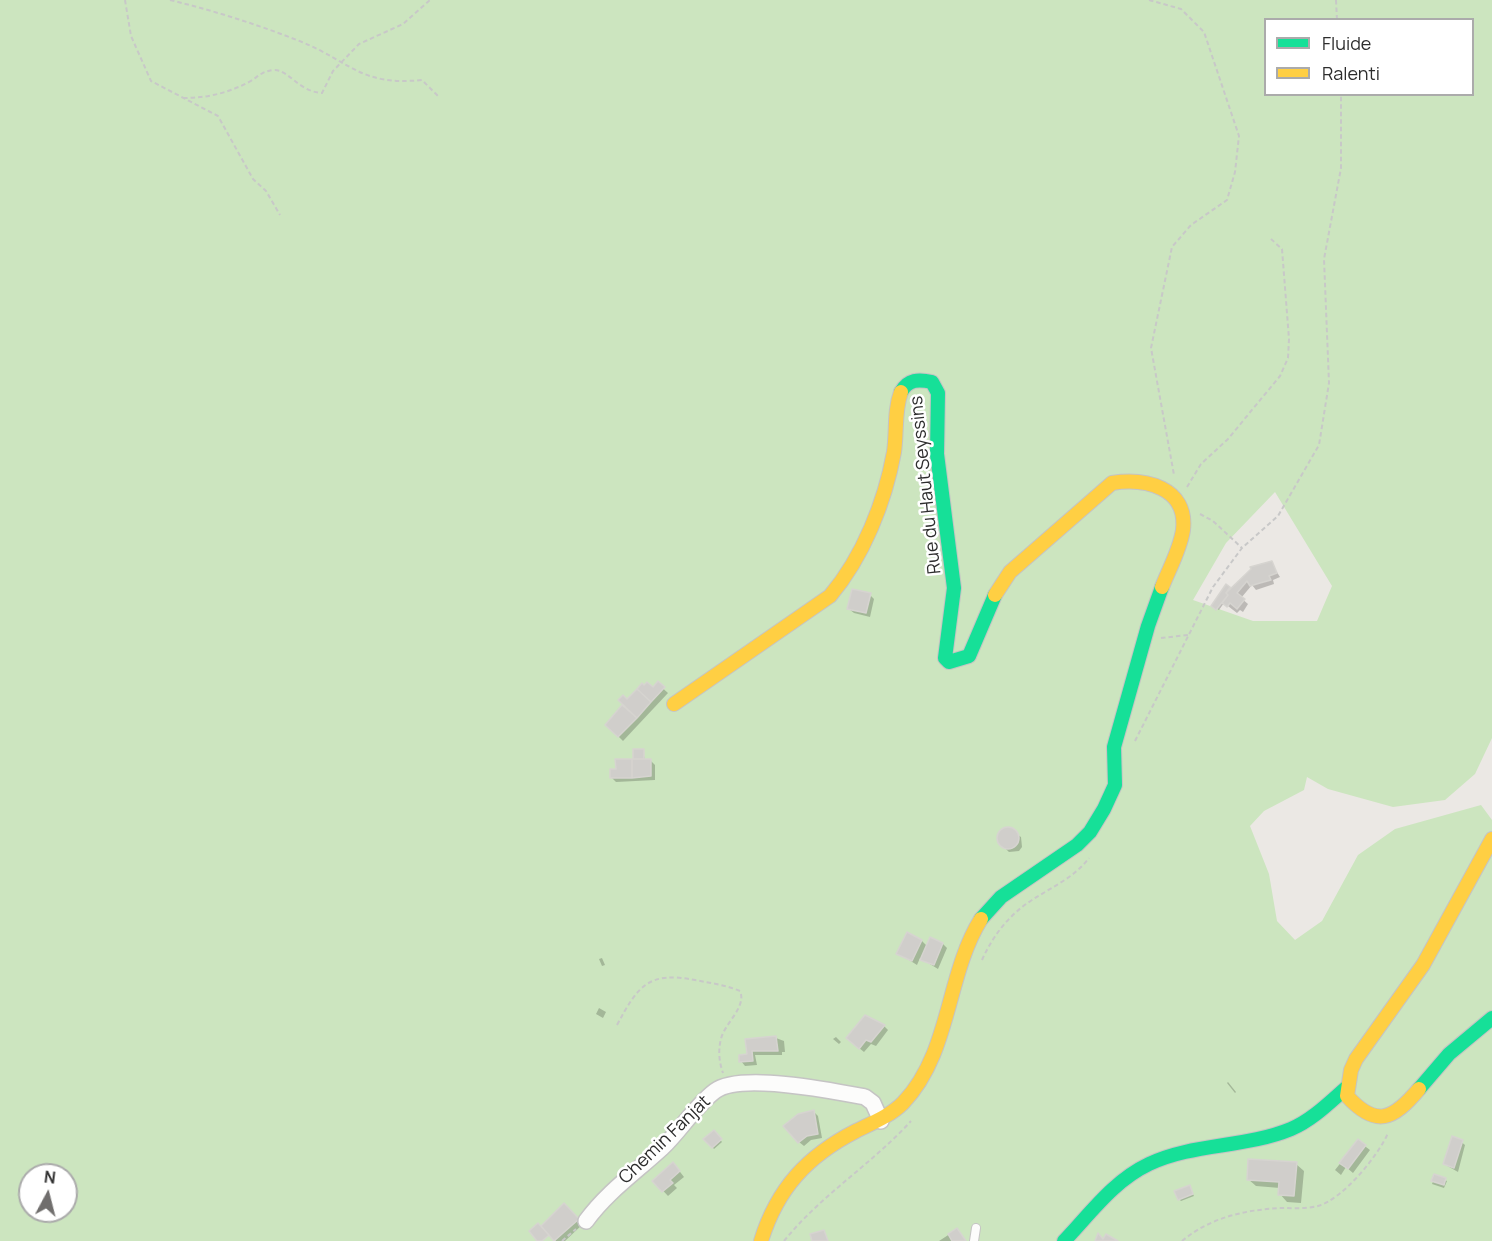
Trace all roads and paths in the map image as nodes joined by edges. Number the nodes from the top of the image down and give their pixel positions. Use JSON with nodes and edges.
{"nodes":[{"id":1,"x":125,"y":0,"type":"edge"},
{"id":2,"x":170,"y":0,"type":"edge"},
{"id":3,"x":429,"y":0,"type":"edge"},
{"id":4,"x":1149,"y":0,"type":"edge"},
{"id":5,"x":1336,"y":0,"type":"edge"},
{"id":6,"x":1337,"y":18,"type":"edge"},
{"id":7,"x":340,"y":64,"type":"junction"},
{"id":8,"x":1341,"y":96,"type":"edge"},
{"id":9,"x":439,"y":97,"type":"dead end"},
{"id":10,"x":183,"y":98,"type":"junction"},
{"id":11,"x":280,"y":215,"type":"dead end"},
{"id":12,"x":1271,"y":239,"type":"dead end"},
{"id":13,"x":1179,"y":502,"type":"junction"},
{"id":14,"x":1242,"y":548,"type":"junction"},
{"id":15,"x":1188,"y":636,"type":"junction"},
{"id":16,"x":1144,"y":642,"type":"junction"},
{"id":17,"x":674,"y":704,"type":"dead end"},
{"id":18,"x":1134,"y":744,"type":"dead end"},
{"id":19,"x":1492,"y":839,"type":"edge"},
{"id":20,"x":1088,"y":861,"type":"dead end"},
{"id":21,"x":980,"y":964,"type":"dead end"},
{"id":22,"x":1492,"y":1018,"type":"edge"},
{"id":23,"x":617,"y":1025,"type":"dead end"},
{"id":24,"x":732,"y":1084,"type":"junction"},
{"id":25,"x":1346,"y":1088,"type":"junction"},
{"id":26,"x":1392,"y":1116,"type":"junction"},
{"id":27,"x":881,"y":1121,"type":"junction"},
{"id":28,"x":903,"y":1129,"type":"dead end"},
{"id":29,"x":586,"y":1221,"type":"joint"},
{"id":30,"x":976,"y":1228,"type":"dead end"},
{"id":31,"x":562,"y":1241,"type":"edge"},
{"id":32,"x":761,"y":1241,"type":"edge"},
{"id":33,"x":784,"y":1241,"type":"edge"},
{"id":34,"x":974,"y":1241,"type":"edge"},
{"id":35,"x":1064,"y":1241,"type":"edge"},
{"id":36,"x":1182,"y":1241,"type":"edge"}],
"edges":[{"from":1,"to":10,"type":"path"},
{"from":2,"to":7,"type":"path"},
{"from":3,"to":7,"type":"path"},
{"from":4,"to":13,"type":"path"},
{"from":5,"to":6,"type":"path"},
{"from":7,"to":9,"type":"path"},
{"from":7,"to":10,"type":"path"},
{"from":8,"to":14,"type":"path"},
{"from":10,"to":11,"type":"path"},
{"from":12,"to":13,"type":"path"},
{"from":13,"to":14,"type":"path"},
{"from":13,"to":16,"type":"street"},
{"from":13,"to":17,"type":"street","name":"Rue du Haut Seyssins"},
{"from":14,"to":15,"type":"path"},
{"from":15,"to":16,"type":"path"},
{"from":15,"to":18,"type":"path"},
{"from":16,"to":27,"type":"street"},
{"from":19,"to":25,"type":"street"},
{"from":20,"to":21,"type":"path"},
{"from":22,"to":26,"type":"street"},
{"from":23,"to":24,"type":"path"},
{"from":24,"to":27,"type":"street","name":"Chemin Fanjat"},
{"from":24,"to":29,"type":"street","name":"Chemin Fanjat"},
{"from":25,"to":26,"type":"street"},
{"from":25,"to":35,"type":"street"},
{"from":26,"to":36,"type":"path"},
{"from":27,"to":32,"type":"street"},
{"from":28,"to":33,"type":"path"},
{"from":29,"to":31,"type":"path"},
{"from":30,"to":34,"type":"lane"}]}
